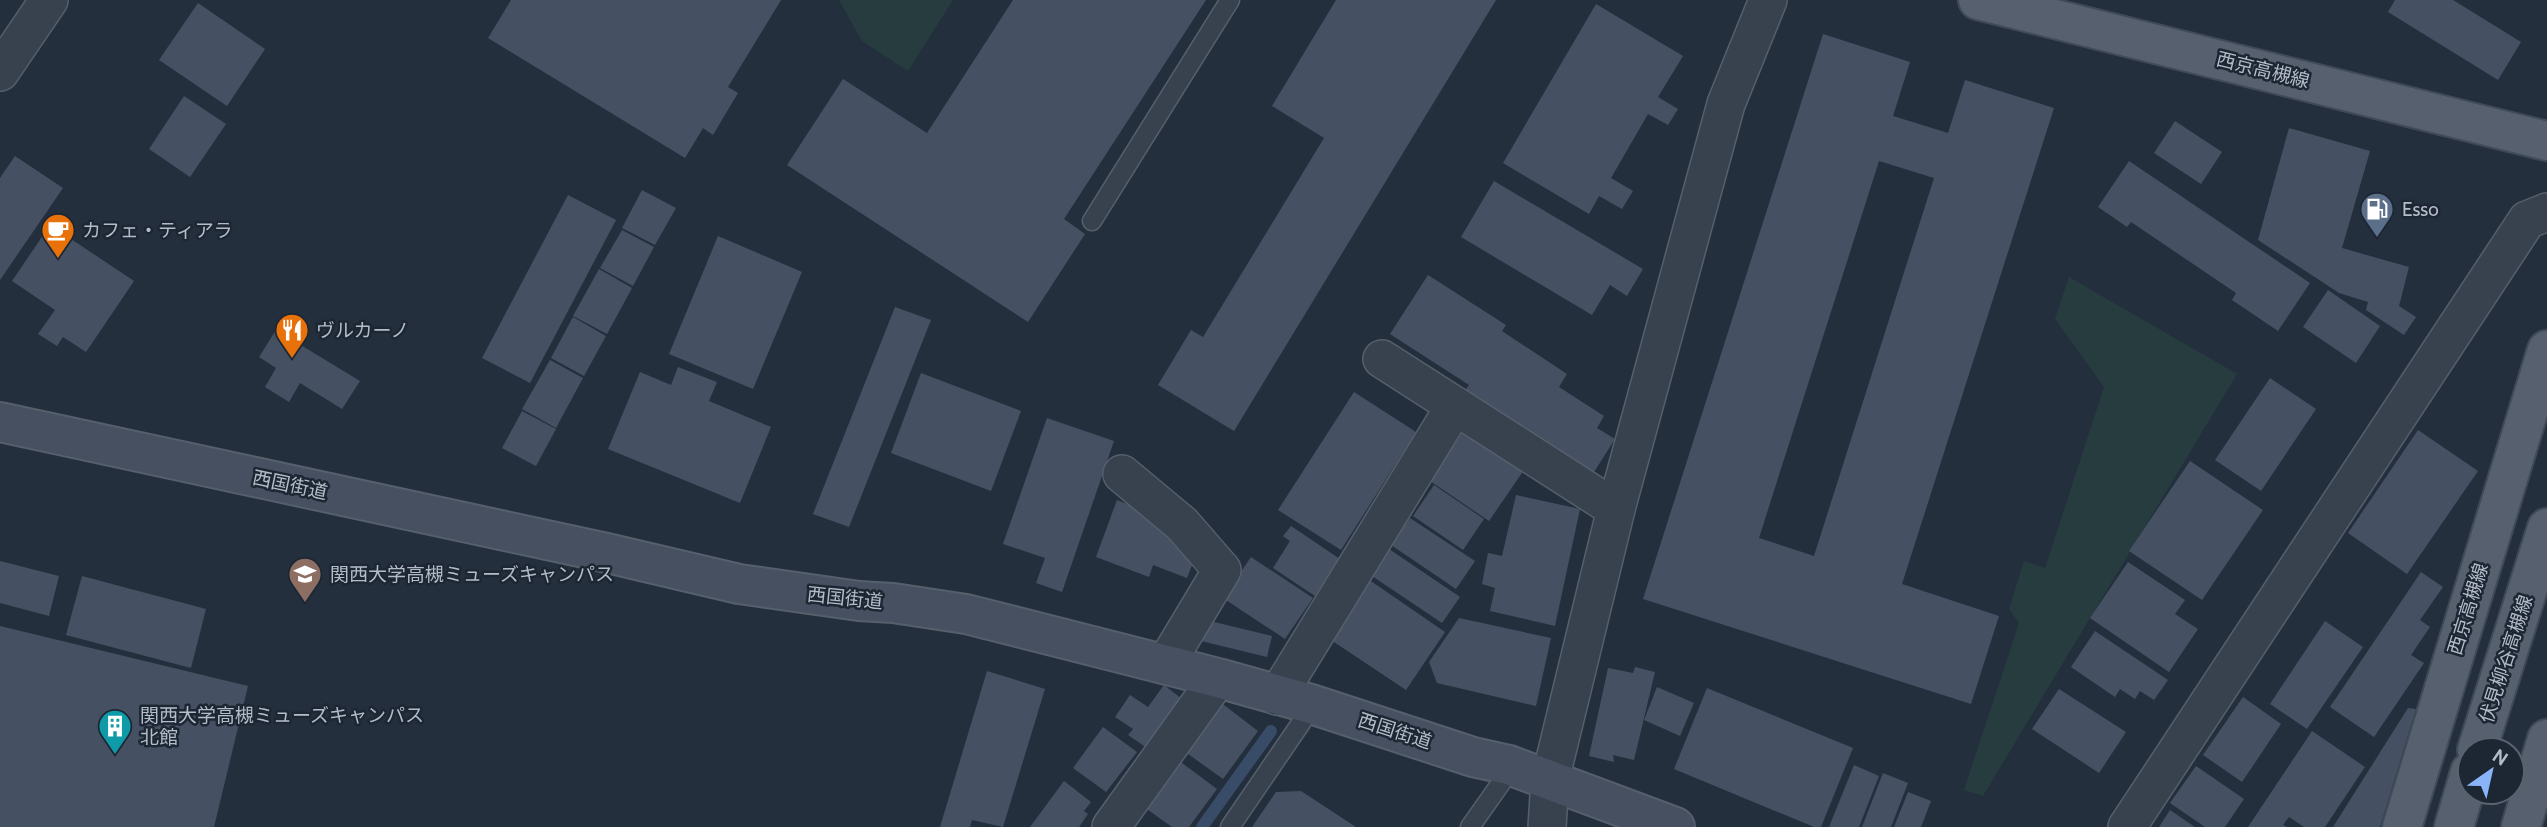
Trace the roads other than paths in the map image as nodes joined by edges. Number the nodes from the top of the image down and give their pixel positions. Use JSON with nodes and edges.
{"nodes":[{"id":1,"x":50,"y":0,"type":"edge"},
{"id":2,"x":1230,"y":0,"type":"edge"},
{"id":3,"x":1768,"y":0,"type":"edge"},
{"id":4,"x":1978,"y":0,"type":"edge"},
{"id":5,"x":0,"y":72,"type":"edge"},
{"id":6,"x":2547,"y":141,"type":"edge"},
{"id":7,"x":2547,"y":212,"type":"edge"},
{"id":8,"x":1091,"y":221,"type":"dead end"},
{"id":9,"x":2547,"y":350,"type":"edge"},
{"id":10,"x":1382,"y":359,"type":"dead end"},
{"id":11,"x":1455,"y":406,"type":"junction"},
{"id":12,"x":0,"y":422,"type":"edge"},
{"id":13,"x":1122,"y":474,"type":"dead end"},
{"id":14,"x":1616,"y":509,"type":"junction"},
{"id":15,"x":2547,"y":528,"type":"edge"},
{"id":16,"x":1165,"y":665,"type":"junction"},
{"id":17,"x":1218,"y":678,"type":"junction"},
{"id":18,"x":1294,"y":700,"type":"junction"},
{"id":19,"x":2481,"y":736,"type":"edge"},
{"id":20,"x":2547,"y":739,"type":"edge"},
{"id":21,"x":1509,"y":765,"type":"junction"},
{"id":22,"x":1550,"y":780,"type":"junction"},
{"id":23,"x":2460,"y":806,"type":"edge"},
{"id":24,"x":1111,"y":827,"type":"edge"},
{"id":25,"x":1230,"y":827,"type":"edge"},
{"id":26,"x":1470,"y":827,"type":"edge"},
{"id":27,"x":1547,"y":827,"type":"edge"},
{"id":28,"x":1675,"y":827,"type":"edge"},
{"id":29,"x":2127,"y":827,"type":"edge"},
{"id":30,"x":2402,"y":827,"type":"edge"},
{"id":31,"x":2454,"y":827,"type":"edge"},
{"id":32,"x":2521,"y":827,"type":"edge"}],
"edges":[{"from":1,"to":5,"type":"street"},
{"from":2,"to":8,"type":"lane"},
{"from":3,"to":14,"type":"street"},
{"from":4,"to":6,"type":"main road","name":"西京高槻線"},
{"from":7,"to":29,"type":"street"},
{"from":9,"to":30,"type":"main road","name":"西京高槻線"},
{"from":10,"to":11,"type":"street"},
{"from":11,"to":14,"type":"street"},
{"from":11,"to":18,"type":"street"},
{"from":12,"to":16,"type":"street","name":"西国街道"},
{"from":13,"to":16,"type":"street"},
{"from":14,"to":22,"type":"street"},
{"from":15,"to":19,"type":"main road","name":"伏見柳谷高槻線"},
{"from":16,"to":17,"type":"street","name":"西国街道"},
{"from":17,"to":18,"type":"street","name":"西国街道"},
{"from":17,"to":24,"type":"street"},
{"from":18,"to":21,"type":"street","name":"西国街道"},
{"from":18,"to":25,"type":"lane"},
{"from":20,"to":32,"type":"main road"},
{"from":21,"to":22,"type":"street","name":"西国街道"},
{"from":21,"to":26,"type":"lane"},
{"from":22,"to":27,"type":"street"},
{"from":22,"to":28,"type":"street","name":"西国街道"},
{"from":23,"to":31,"type":"main road"}]}
